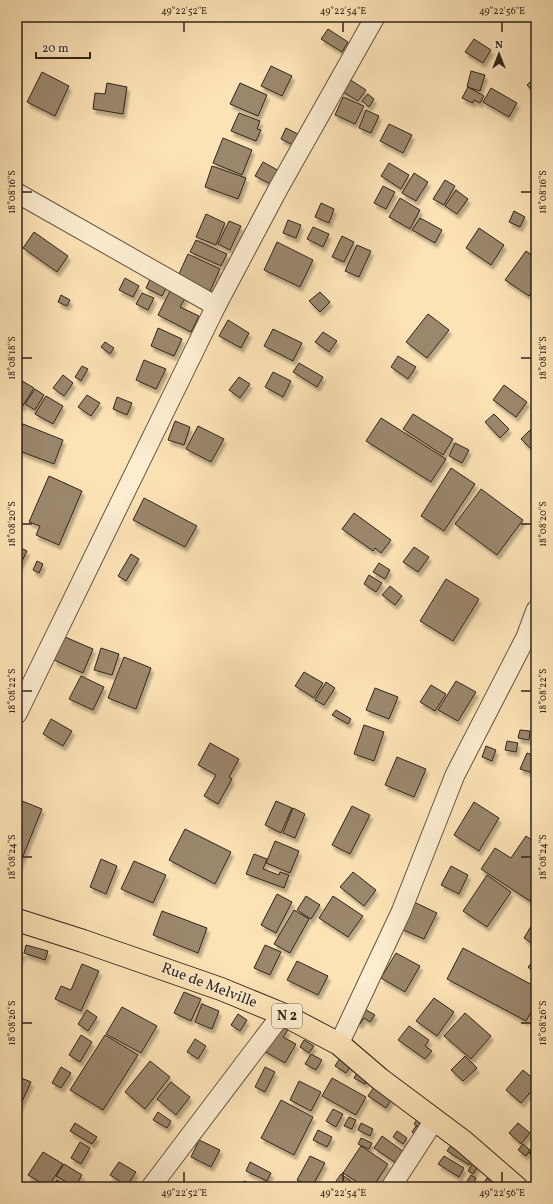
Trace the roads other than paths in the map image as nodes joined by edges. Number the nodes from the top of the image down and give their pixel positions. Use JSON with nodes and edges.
{"nodes":[{"id":1,"x":375,"y":17,"type":"edge"},
{"id":2,"x":17,"y":194,"type":"edge"},
{"id":3,"x":216,"y":306,"type":"junction"},
{"id":4,"x":536,"y":610,"type":"edge"},
{"id":5,"x":17,"y":714,"type":"edge"},
{"id":6,"x":17,"y":920,"type":"edge"},
{"id":7,"x":282,"y":1014,"type":"junction"},
{"id":8,"x":339,"y":1044,"type":"junction"},
{"id":9,"x":434,"y":1119,"type":"junction"},
{"id":10,"x":151,"y":1187,"type":"edge"},
{"id":11,"x":391,"y":1187,"type":"edge"},
{"id":12,"x":516,"y":1187,"type":"edge"}],
"edges":[{"from":1,"to":3,"type":"street"},
{"from":2,"to":3,"type":"street"},
{"from":3,"to":5,"type":"street"},
{"from":4,"to":8,"type":"street"},
{"from":6,"to":7,"type":"main road","name":"Rue de Melville","number":"N 2"},
{"from":7,"to":8,"type":"main road","name":"Rue de Melville","number":"N 2"},
{"from":7,"to":10,"type":"street"},
{"from":8,"to":9,"type":"main road","name":"Rue de Melville","number":"N 2"},
{"from":9,"to":11,"type":"street"},
{"from":9,"to":12,"type":"main road","name":"Rue de Melville","number":"N 2"}]}
